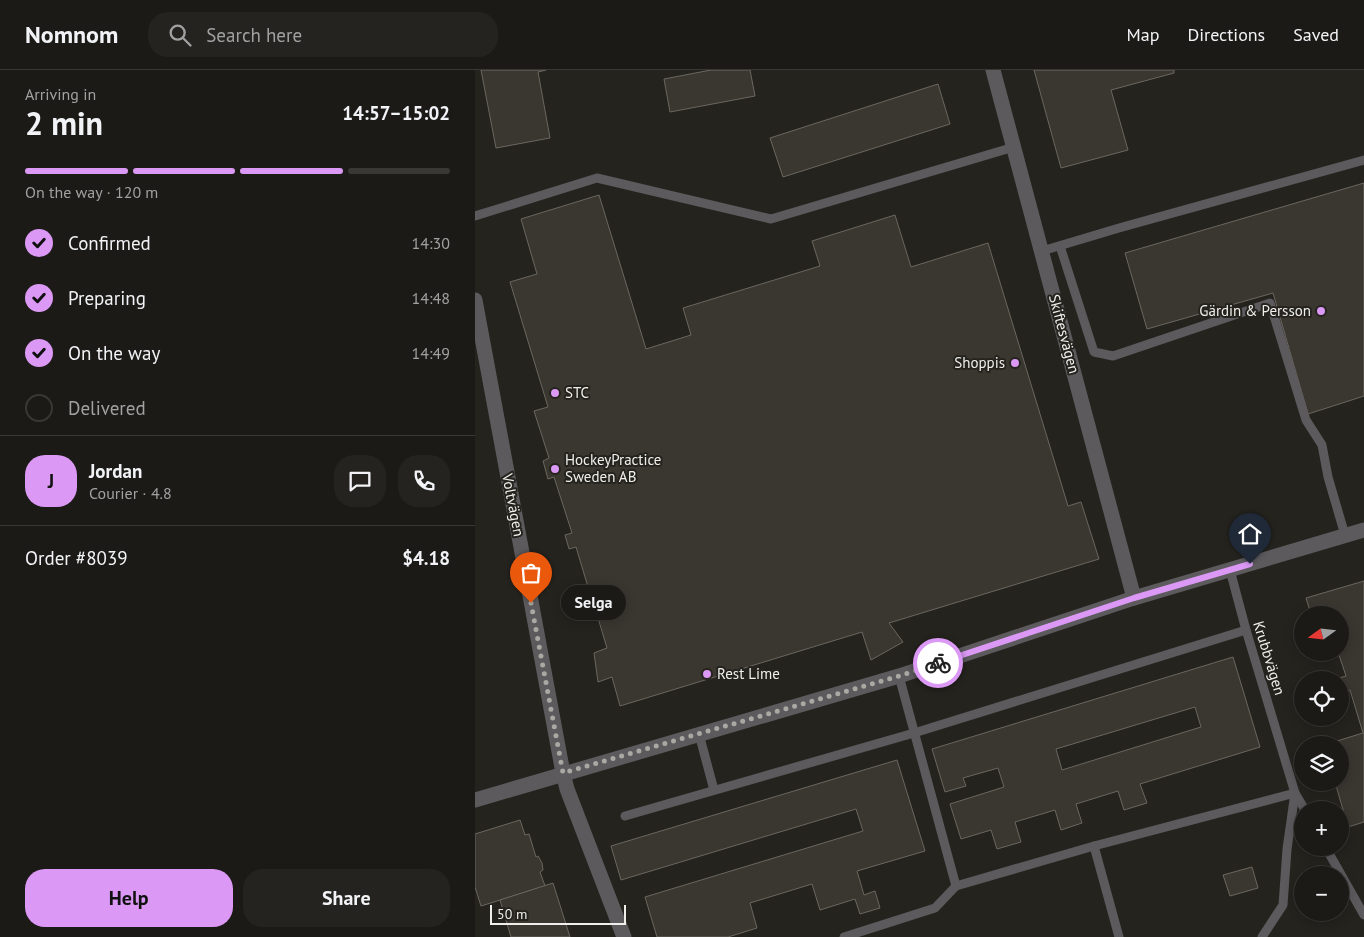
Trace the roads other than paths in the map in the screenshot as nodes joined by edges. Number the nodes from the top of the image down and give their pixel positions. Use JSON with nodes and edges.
{"nodes":[{"id":1,"x":993,"y":70,"type":"edge"},
{"id":2,"x":1014,"y":147,"type":"junction"},
{"id":3,"x":1364,"y":160,"type":"edge"},
{"id":4,"x":475,"y":216,"type":"edge"},
{"id":5,"x":1060,"y":246,"type":"junction"},
{"id":6,"x":1042,"y":251,"type":"junction"},
{"id":7,"x":475,"y":300,"type":"edge"},
{"id":8,"x":1364,"y":530,"type":"edge"},
{"id":9,"x":1345,"y":535,"type":"junction"},
{"id":10,"x":1231,"y":570,"type":"junction"},
{"id":11,"x":1134,"y":598,"type":"junction"},
{"id":12,"x":1246,"y":630,"type":"junction"},
{"id":13,"x":899,"y":676,"type":"junction"},
{"id":14,"x":914,"y":733,"type":"junction"},
{"id":15,"x":699,"y":734,"type":"junction"},
{"id":16,"x":563,"y":773,"type":"junction"},
{"id":17,"x":714,"y":790,"type":"junction"},
{"id":18,"x":1295,"y":793,"type":"junction"},
{"id":19,"x":475,"y":800,"type":"edge"},
{"id":20,"x":1300,"y":801,"type":"edge"},
{"id":21,"x":625,"y":816,"type":"dead end"},
{"id":22,"x":1094,"y":846,"type":"junction"},
{"id":23,"x":1331,"y":856,"type":"edge"},
{"id":24,"x":956,"y":886,"type":"junction"},
{"id":25,"x":1364,"y":915,"type":"edge"},
{"id":26,"x":624,"y":937,"type":"edge"},
{"id":27,"x":845,"y":937,"type":"edge"},
{"id":28,"x":1119,"y":937,"type":"edge"},
{"id":29,"x":1262,"y":937,"type":"edge"}],
"edges":[{"from":1,"to":2,"type":"street","name":"Skiftesvägen"},
{"from":2,"to":4,"type":"lane"},
{"from":2,"to":6,"type":"street","name":"Skiftesvägen"},
{"from":3,"to":5,"type":"lane"},
{"from":5,"to":6,"type":"lane"},
{"from":5,"to":9,"type":"lane"},
{"from":6,"to":11,"type":"street","name":"Skiftesvägen"},
{"from":7,"to":16,"type":"street","name":"Voltvägen"},
{"from":8,"to":9,"type":"street"},
{"from":9,"to":10,"type":"street"},
{"from":10,"to":11,"type":"street"},
{"from":10,"to":12,"type":"lane","name":"Krubbvägen"},
{"from":11,"to":13,"type":"street"},
{"from":12,"to":14,"type":"lane"},
{"from":12,"to":18,"type":"lane","name":"Krubbvägen"},
{"from":13,"to":14,"type":"lane"},
{"from":13,"to":15,"type":"street"},
{"from":14,"to":17,"type":"lane"},
{"from":14,"to":24,"type":"lane"},
{"from":15,"to":16,"type":"street"},
{"from":15,"to":17,"type":"lane"},
{"from":16,"to":19,"type":"street"},
{"from":16,"to":26,"type":"street","name":"Voltvägen"},
{"from":17,"to":21,"type":"lane"},
{"from":18,"to":20,"type":"lane","name":"Krubbvägen"},
{"from":18,"to":22,"type":"lane"},
{"from":18,"to":29,"type":"lane"},
{"from":22,"to":24,"type":"lane"},
{"from":22,"to":28,"type":"lane"},
{"from":23,"to":25,"type":"lane"},
{"from":24,"to":27,"type":"lane"}]}
